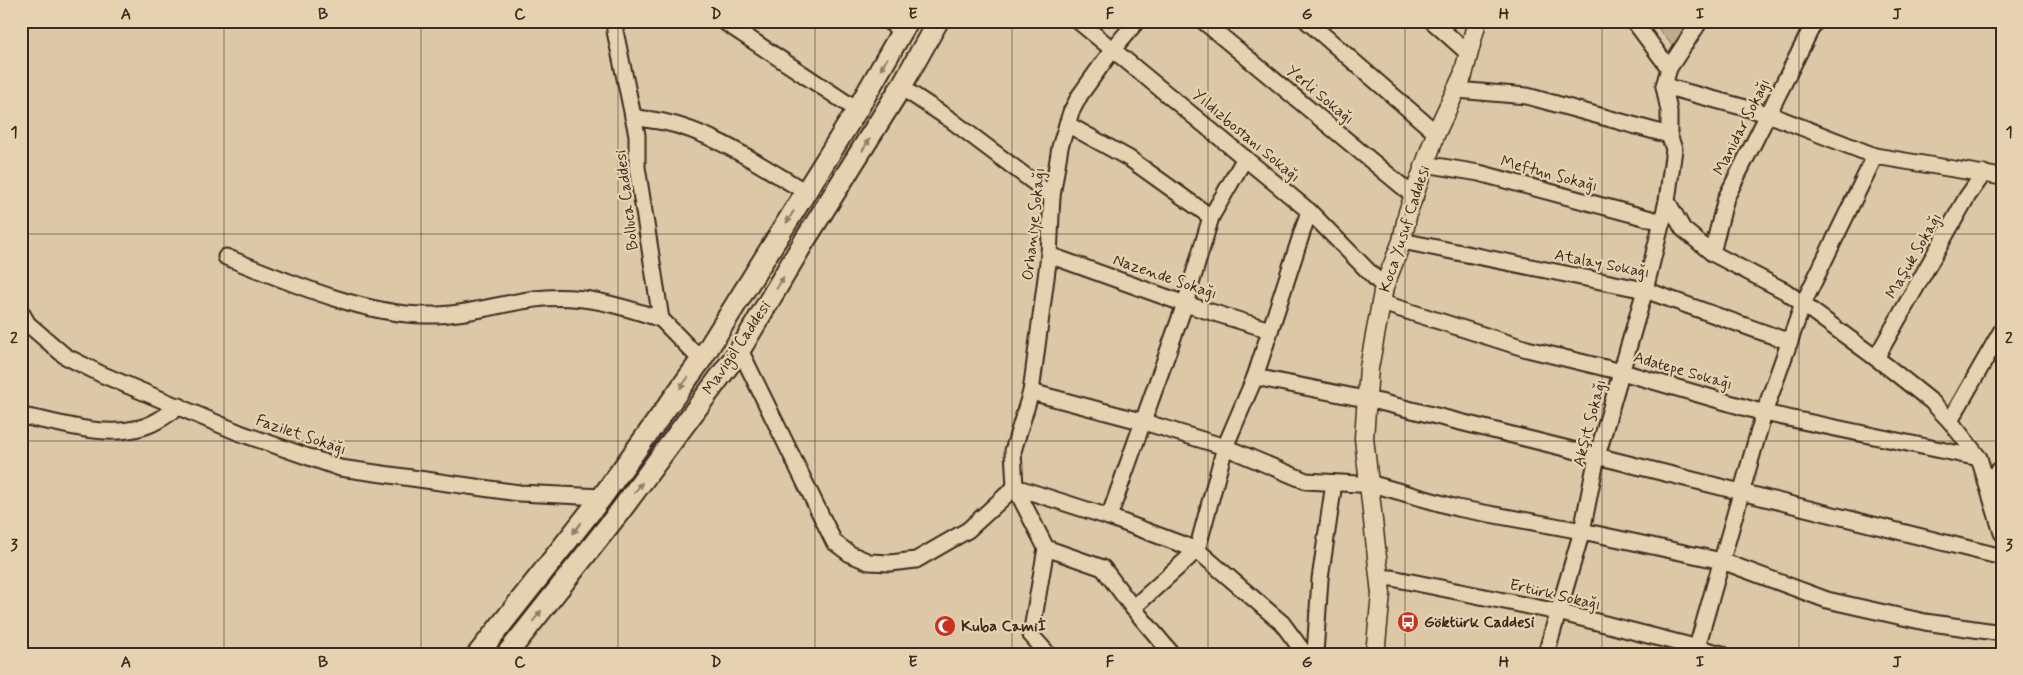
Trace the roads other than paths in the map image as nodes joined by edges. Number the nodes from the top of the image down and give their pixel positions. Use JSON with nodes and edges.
{"nodes":[{"id":1,"x":615,"y":21,"type":"edge"},
{"id":2,"x":723,"y":21,"type":"edge"},
{"id":3,"x":938,"y":21,"type":"edge"},
{"id":4,"x":1078,"y":21,"type":"edge"},
{"id":5,"x":1137,"y":21,"type":"edge"},
{"id":6,"x":1203,"y":21,"type":"edge"},
{"id":7,"x":1307,"y":21,"type":"edge"},
{"id":8,"x":1432,"y":21,"type":"edge"},
{"id":9,"x":1477,"y":21,"type":"edge"},
{"id":10,"x":1634,"y":21,"type":"edge"},
{"id":11,"x":1700,"y":21,"type":"edge"},
{"id":12,"x":1815,"y":21,"type":"edge"},
{"id":13,"x":899,"y":25,"type":"edge"},
{"id":14,"x":1113,"y":48,"type":"junction"},
{"id":15,"x":1469,"y":54,"type":"junction"},
{"id":16,"x":1669,"y":68,"type":"junction"},
{"id":17,"x":1664,"y":86,"type":"junction"},
{"id":18,"x":901,"y":87,"type":"junction"},
{"id":19,"x":1457,"y":90,"type":"junction"},
{"id":20,"x":857,"y":110,"type":"junction"},
{"id":21,"x":1768,"y":114,"type":"junction"},
{"id":22,"x":633,"y":117,"type":"junction"},
{"id":23,"x":1066,"y":124,"type":"junction"},
{"id":24,"x":1436,"y":133,"type":"junction"},
{"id":25,"x":1669,"y":135,"type":"junction"},
{"id":26,"x":1875,"y":156,"type":"junction"},
{"id":27,"x":1245,"y":158,"type":"junction"},
{"id":28,"x":1425,"y":164,"type":"junction"},
{"id":29,"x":1984,"y":173,"type":"junction"},
{"id":30,"x":2002,"y":176,"type":"edge"},
{"id":31,"x":806,"y":192,"type":"junction"},
{"id":32,"x":1052,"y":196,"type":"junction"},
{"id":33,"x":1415,"y":196,"type":"junction"},
{"id":34,"x":1667,"y":201,"type":"junction"},
{"id":35,"x":1309,"y":211,"type":"junction"},
{"id":36,"x":1211,"y":217,"type":"junction"},
{"id":37,"x":1662,"y":222,"type":"junction"},
{"id":38,"x":1402,"y":242,"type":"junction"},
{"id":39,"x":1712,"y":253,"type":"junction"},
{"id":40,"x":1049,"y":254,"type":"junction"},
{"id":41,"x":226,"y":257,"type":"dead end"},
{"id":42,"x":1645,"y":290,"type":"junction"},
{"id":43,"x":1383,"y":295,"type":"junction"},
{"id":44,"x":1185,"y":304,"type":"junction"},
{"id":45,"x":1803,"y":304,"type":"junction"},
{"id":46,"x":21,"y":312,"type":"edge"},
{"id":47,"x":661,"y":319,"type":"junction"},
{"id":48,"x":1270,"y":330,"type":"junction"},
{"id":49,"x":2002,"y":330,"type":"edge"},
{"id":50,"x":1790,"y":342,"type":"junction"},
{"id":51,"x":740,"y":350,"type":"junction"},
{"id":52,"x":1876,"y":358,"type":"junction"},
{"id":53,"x":701,"y":360,"type":"junction"},
{"id":54,"x":1622,"y":372,"type":"junction"},
{"id":55,"x":1255,"y":377,"type":"junction"},
{"id":56,"x":1031,"y":392,"type":"junction"},
{"id":57,"x":1367,"y":399,"type":"junction"},
{"id":58,"x":180,"y":406,"type":"junction"},
{"id":59,"x":1764,"y":413,"type":"junction"},
{"id":60,"x":21,"y":416,"type":"edge"},
{"id":61,"x":1950,"y":421,"type":"junction"},
{"id":62,"x":1144,"y":422,"type":"junction"},
{"id":63,"x":1225,"y":448,"type":"junction"},
{"id":64,"x":1597,"y":456,"type":"junction"},
{"id":65,"x":1978,"y":458,"type":"junction"},
{"id":66,"x":2002,"y":468,"type":"edge"},
{"id":67,"x":1986,"y":482,"type":"junction"},
{"id":68,"x":1334,"y":483,"type":"junction"},
{"id":69,"x":1370,"y":485,"type":"junction"},
{"id":70,"x":1015,"y":487,"type":"junction"},
{"id":71,"x":1742,"y":492,"type":"junction"},
{"id":72,"x":602,"y":497,"type":"junction"},
{"id":73,"x":1109,"y":517,"type":"junction"},
{"id":74,"x":1582,"y":531,"type":"junction"},
{"id":75,"x":2002,"y":533,"type":"edge"},
{"id":76,"x":1046,"y":548,"type":"junction"},
{"id":77,"x":1197,"y":550,"type":"junction"},
{"id":78,"x":2002,"y":557,"type":"edge"},
{"id":79,"x":1722,"y":561,"type":"junction"},
{"id":80,"x":1379,"y":578,"type":"junction"},
{"id":81,"x":1133,"y":608,"type":"junction"},
{"id":82,"x":1558,"y":612,"type":"junction"},
{"id":83,"x":2002,"y":633,"type":"edge"},
{"id":84,"x":1696,"y":651,"type":"edge"},
{"id":85,"x":478,"y":654,"type":"edge"},
{"id":86,"x":507,"y":654,"type":"edge"},
{"id":87,"x":1048,"y":654,"type":"edge"},
{"id":88,"x":1172,"y":654,"type":"edge"},
{"id":89,"x":1306,"y":654,"type":"edge"},
{"id":90,"x":1315,"y":654,"type":"edge"},
{"id":91,"x":1375,"y":654,"type":"edge"},
{"id":92,"x":1546,"y":654,"type":"edge"},
{"id":93,"x":1722,"y":654,"type":"edge"}],
"edges":[{"from":1,"to":22,"type":"street","name":"Bolluca Caddesi"},
{"from":2,"to":20,"type":"street"},
{"from":3,"to":18,"type":"main road","name":"Mavigöl Caddesi"},
{"from":4,"to":14,"type":"street","name":"Yıldızbostanı Sokağı"},
{"from":5,"to":14,"type":"street","name":"Orhaniye Sokağı"},
{"from":6,"to":33,"type":"street","name":"Yerli Sokağı"},
{"from":7,"to":24,"type":"street"},
{"from":8,"to":15,"type":"street"},
{"from":9,"to":15,"type":"street","name":"Koca Yusuf Caddesi"},
{"from":10,"to":16,"type":"street"},
{"from":11,"to":16,"type":"street"},
{"from":12,"to":21,"type":"street","name":"Manidar Sokağı"},
{"from":13,"to":20,"type":"main road","name":"Mavigöl Caddesi","one_way":true},
{"from":14,"to":23,"type":"street","name":"Orhaniye Sokağı"},
{"from":14,"to":27,"type":"street","name":"Yıldızbostanı Sokağı"},
{"from":15,"to":19,"type":"street","name":"Koca Yusuf Caddesi"},
{"from":16,"to":17,"type":"street"},
{"from":17,"to":21,"type":"street"},
{"from":17,"to":25,"type":"street","name":"Akşit Sokağı"},
{"from":18,"to":32,"type":"street"},
{"from":51,"to":18,"type":"main road","name":"Mavigöl Caddesi","one_way":true},
{"from":19,"to":24,"type":"street","name":"Koca Yusuf Caddesi"},
{"from":19,"to":25,"type":"street"},
{"from":20,"to":31,"type":"main road","name":"Mavigöl Caddesi"},
{"from":21,"to":26,"type":"street"},
{"from":21,"to":39,"type":"street","name":"Manidar Sokağı"},
{"from":22,"to":31,"type":"street"},
{"from":22,"to":47,"type":"street","name":"Bolluca Caddesi"},
{"from":23,"to":32,"type":"street","name":"Orhaniye Sokağı"},
{"from":23,"to":36,"type":"street"},
{"from":24,"to":28,"type":"street","name":"Koca Yusuf Caddesi"},
{"from":25,"to":34,"type":"street","name":"Akşit Sokağı"},
{"from":26,"to":29,"type":"street"},
{"from":26,"to":45,"type":"street"},
{"from":27,"to":35,"type":"street","name":"Yıldızbostanı Sokağı"},
{"from":27,"to":36,"type":"street"},
{"from":28,"to":33,"type":"street","name":"Koca Yusuf Caddesi"},
{"from":28,"to":37,"type":"street","name":"Meftun Sokağı"},
{"from":29,"to":30,"type":"street"},
{"from":29,"to":52,"type":"street","name":"Maşuk Sokağı"},
{"from":31,"to":53,"type":"main road","name":"Mavigöl Caddesi","one_way":true},
{"from":32,"to":40,"type":"street","name":"Orhaniye Sokağı"},
{"from":33,"to":38,"type":"street","name":"Koca Yusuf Caddesi"},
{"from":34,"to":37,"type":"street","name":"Akşit Sokağı"},
{"from":34,"to":39,"type":"street"},
{"from":35,"to":43,"type":"street","name":"Yıldızbostanı Sokağı"},
{"from":35,"to":48,"type":"street"},
{"from":36,"to":44,"type":"street"},
{"from":37,"to":42,"type":"street","name":"Akşit Sokağı"},
{"from":38,"to":42,"type":"street","name":"Atalay Sokağı"},
{"from":38,"to":43,"type":"street","name":"Koca Yusuf Caddesi"},
{"from":39,"to":45,"type":"street"},
{"from":40,"to":44,"type":"street","name":"Nazende Sokağı"},
{"from":40,"to":56,"type":"street","name":"Orhaniye Sokağı"},
{"from":41,"to":47,"type":"street"},
{"from":42,"to":50,"type":"street","name":"Atalay Sokağı"},
{"from":42,"to":54,"type":"street","name":"Akşit Sokağı"},
{"from":43,"to":54,"type":"street","name":"Adatepe Sokağı"},
{"from":43,"to":57,"type":"street","name":"Koca Yusuf Caddesi"},
{"from":44,"to":48,"type":"street","name":"Nazende Sokağı"},
{"from":44,"to":62,"type":"street"},
{"from":45,"to":50,"type":"street"},
{"from":45,"to":52,"type":"street"},
{"from":46,"to":58,"type":"street","name":"Fazilet Sokağı"},
{"from":47,"to":53,"type":"street"},
{"from":48,"to":55,"type":"street"},
{"from":49,"to":61,"type":"street"},
{"from":50,"to":59,"type":"street"},
{"from":51,"to":70,"type":"street"},
{"from":86,"to":51,"type":"main road","name":"Mavigöl Caddesi","one_way":true},
{"from":52,"to":61,"type":"street"},
{"from":53,"to":72,"type":"main road","name":"Mavigöl Caddesi","one_way":true},
{"from":54,"to":59,"type":"street","name":"Adatepe Sokağı"},
{"from":54,"to":64,"type":"street","name":"Akşit Sokağı"},
{"from":55,"to":57,"type":"street"},
{"from":55,"to":63,"type":"street"},
{"from":56,"to":62,"type":"street"},
{"from":56,"to":70,"type":"street","name":"Orhaniye Sokağı"},
{"from":57,"to":64,"type":"street"},
{"from":57,"to":69,"type":"street","name":"Koca Yusuf Caddesi"},
{"from":58,"to":60,"type":"street"},
{"from":58,"to":72,"type":"street","name":"Fazilet Sokağı"},
{"from":59,"to":65,"type":"street","name":"Adatepe Sokağı"},
{"from":59,"to":71,"type":"street"},
{"from":61,"to":65,"type":"street"},
{"from":62,"to":63,"type":"street"},
{"from":62,"to":73,"type":"street"},
{"from":63,"to":68,"type":"street"},
{"from":63,"to":77,"type":"street"},
{"from":64,"to":71,"type":"street"},
{"from":64,"to":74,"type":"street","name":"Akşit Sokağı"},
{"from":65,"to":67,"type":"street"},
{"from":66,"to":67,"type":"street"},
{"from":67,"to":75,"type":"street"},
{"from":68,"to":69,"type":"street"},
{"from":68,"to":90,"type":"street"},
{"from":69,"to":74,"type":"street"},
{"from":69,"to":80,"type":"street","name":"Koca Yusuf Caddesi"},
{"from":70,"to":73,"type":"street"},
{"from":70,"to":76,"type":"street"},
{"from":71,"to":78,"type":"street"},
{"from":71,"to":79,"type":"street"},
{"from":72,"to":85,"type":"main road","name":"Mavigöl Caddesi","one_way":true},
{"from":73,"to":77,"type":"street"},
{"from":74,"to":79,"type":"street"},
{"from":74,"to":82,"type":"street","name":"Akşit Sokağı"},
{"from":76,"to":81,"type":"street"},
{"from":76,"to":87,"type":"street"},
{"from":77,"to":81,"type":"street"},
{"from":77,"to":89,"type":"street"},
{"from":79,"to":83,"type":"street"},
{"from":79,"to":84,"type":"street"},
{"from":80,"to":82,"type":"street","name":"Ertürk Sokağı"},
{"from":80,"to":91,"type":"street","name":"Koca Yusuf Caddesi"},
{"from":81,"to":88,"type":"street"},
{"from":82,"to":84,"type":"street","name":"Ertürk Sokağı"},
{"from":82,"to":92,"type":"street","name":"Akşit Sokağı"},
{"from":84,"to":93,"type":"street","name":"Ertürk Sokağı"}]}
